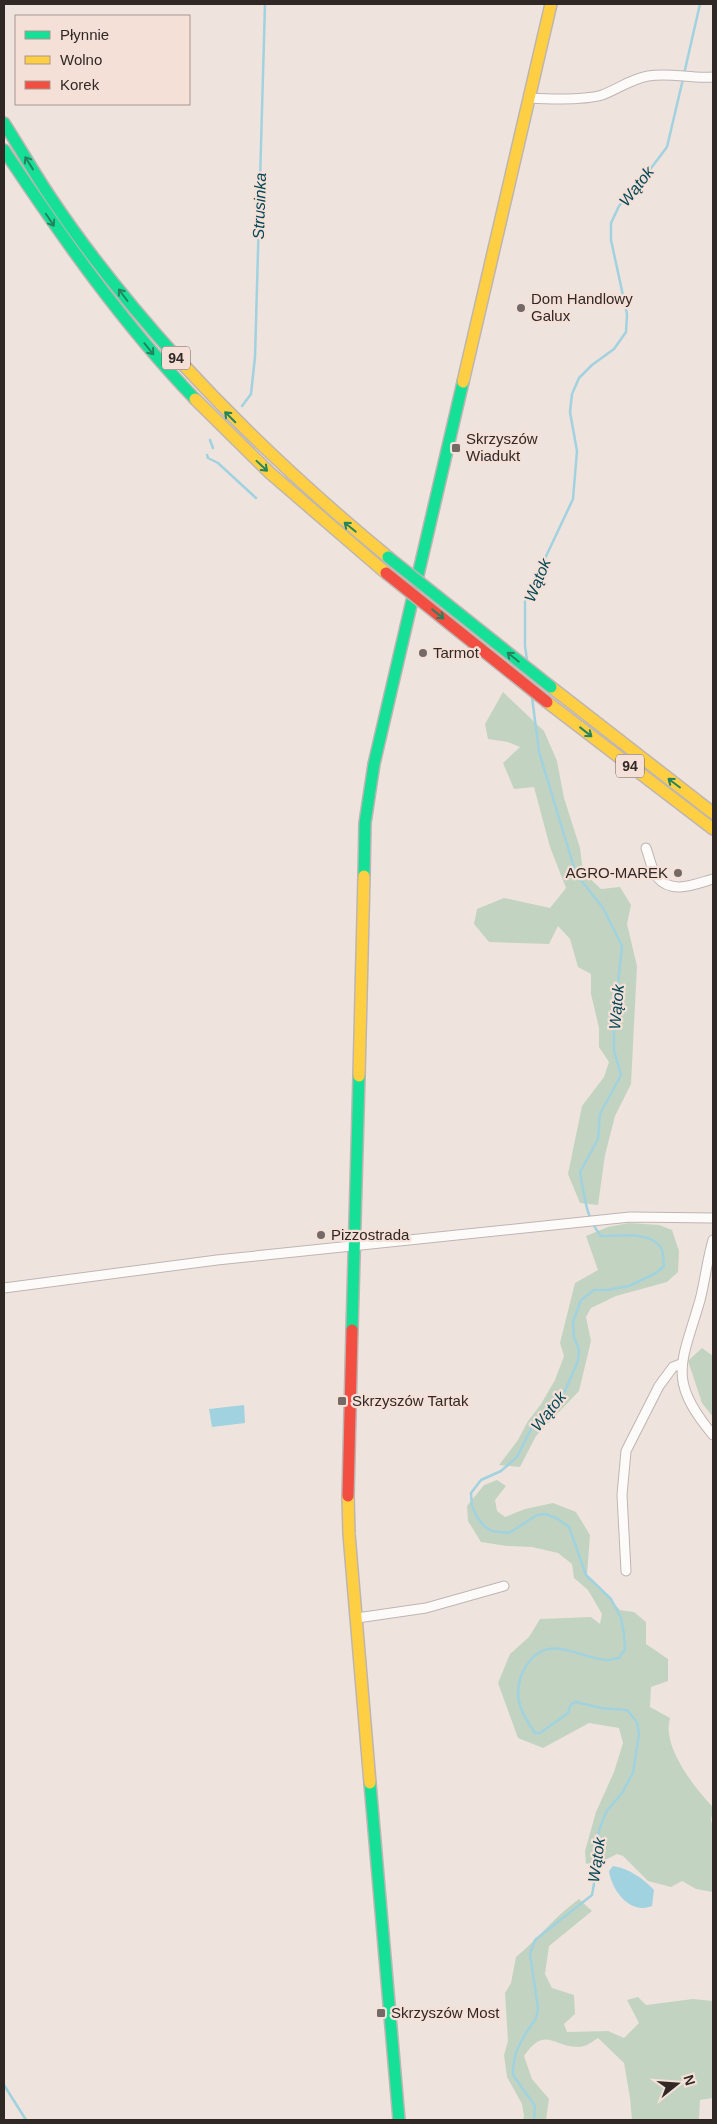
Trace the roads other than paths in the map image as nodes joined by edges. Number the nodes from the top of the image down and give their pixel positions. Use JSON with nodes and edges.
{"nodes":[{"id":1,"x":551,"y":4,"type":"edge"},
{"id":2,"x":713,"y":77,"type":"edge"},
{"id":3,"x":529,"y":98,"type":"junction"},
{"id":4,"x":4,"y":123,"type":"edge"},
{"id":5,"x":4,"y":150,"type":"edge"},
{"id":6,"x":713,"y":812,"type":"edge"},
{"id":7,"x":713,"y":829,"type":"edge"},
{"id":8,"x":646,"y":848,"type":"dead end"},
{"id":9,"x":713,"y":879,"type":"edge"},
{"id":10,"x":713,"y":1218,"type":"edge"},
{"id":11,"x":713,"y":1240,"type":"edge"},
{"id":12,"x":354,"y":1246,"type":"junction"},
{"id":13,"x":4,"y":1288,"type":"edge"},
{"id":14,"x":681,"y":1364,"type":"junction"},
{"id":15,"x":713,"y":1435,"type":"edge"},
{"id":16,"x":626,"y":1571,"type":"dead end"},
{"id":17,"x":504,"y":1586,"type":"dead end"},
{"id":18,"x":356,"y":1618,"type":"junction"},
{"id":19,"x":399,"y":2120,"type":"edge"}],
"edges":[{"from":1,"to":3,"type":"street"},
{"from":2,"to":3,"type":"street"},
{"from":3,"to":12,"type":"street"},
{"from":6,"to":4,"type":"street","number":"94","one_way":true,"bridge":true},
{"from":5,"to":7,"type":"street","number":"94","one_way":true,"bridge":true},
{"from":8,"to":9,"type":"street"},
{"from":10,"to":12,"type":"street"},
{"from":11,"to":14,"type":"street"},
{"from":12,"to":13,"type":"street"},
{"from":12,"to":18,"type":"street"},
{"from":14,"to":15,"type":"street"},
{"from":14,"to":16,"type":"street"},
{"from":17,"to":18,"type":"street"},
{"from":18,"to":19,"type":"street"}]}
